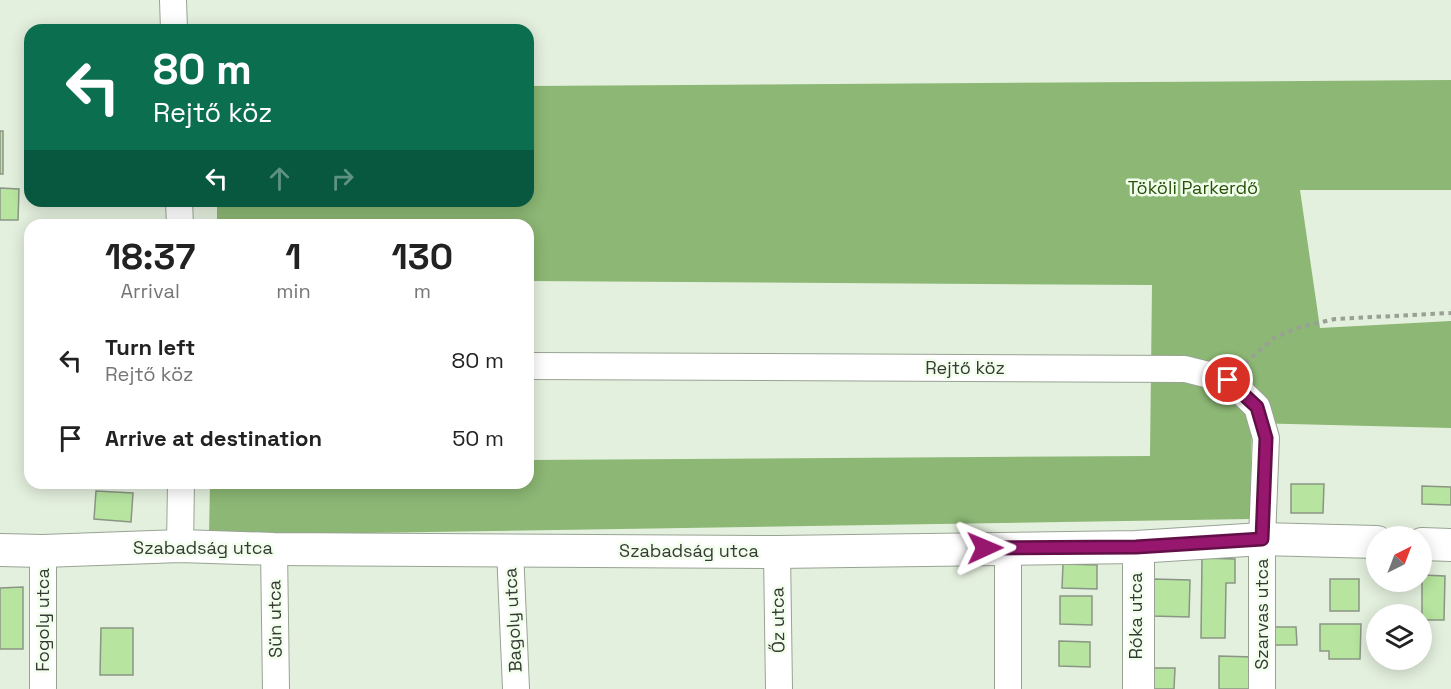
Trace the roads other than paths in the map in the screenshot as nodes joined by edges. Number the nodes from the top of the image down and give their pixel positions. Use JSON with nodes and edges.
{"nodes":[{"id":1,"x":173,"y":0,"type":"edge"},
{"id":2,"x":174,"y":24,"type":"edge"},
{"id":3,"x":534,"y":366,"type":"edge"},
{"id":4,"x":182,"y":489,"type":"edge"},
{"id":5,"x":1262,"y":539,"type":"junction"},
{"id":6,"x":1366,"y":542,"type":"edge"},
{"id":7,"x":1432,"y":544,"type":"edge"},
{"id":8,"x":1451,"y":545,"type":"edge"},
{"id":9,"x":180,"y":546,"type":"junction"},
{"id":10,"x":1008,"y":547,"type":"junction"},
{"id":11,"x":1136,"y":547,"type":"junction"},
{"id":12,"x":274,"y":549,"type":"junction"},
{"id":13,"x":0,"y":550,"type":"edge"},
{"id":14,"x":510,"y":550,"type":"junction"},
{"id":15,"x":43,"y":551,"type":"junction"},
{"id":16,"x":777,"y":552,"type":"junction"},
{"id":17,"x":43,"y":689,"type":"edge"},
{"id":18,"x":276,"y":689,"type":"edge"},
{"id":19,"x":516,"y":689,"type":"edge"},
{"id":20,"x":779,"y":689,"type":"edge"},
{"id":21,"x":1008,"y":689,"type":"edge"},
{"id":22,"x":1138,"y":689,"type":"edge"},
{"id":23,"x":1262,"y":689,"type":"edge"}],
"edges":[{"from":1,"to":2,"type":"street"},
{"from":3,"to":5,"type":"street","name":"Rejtő köz"},
{"from":4,"to":9,"type":"street"},
{"from":5,"to":6,"type":"street","name":"Szabadság utca"},
{"from":5,"to":11,"type":"street","name":"Szabadság utca"},
{"from":5,"to":23,"type":"street","name":"Szarvas utca"},
{"from":7,"to":8,"type":"street"},
{"from":9,"to":12,"type":"street","name":"Szabadság utca"},
{"from":9,"to":15,"type":"street","name":"Szabadság utca"},
{"from":10,"to":11,"type":"street","name":"Szabadság utca"},
{"from":10,"to":16,"type":"street","name":"Szabadság utca"},
{"from":10,"to":21,"type":"street"},
{"from":11,"to":22,"type":"street","name":"Róka utca"},
{"from":12,"to":14,"type":"street","name":"Szabadság utca"},
{"from":12,"to":18,"type":"street","name":"Sün utca"},
{"from":13,"to":15,"type":"street","name":"Szabadság utca"},
{"from":14,"to":16,"type":"street","name":"Szabadság utca"},
{"from":14,"to":19,"type":"street","name":"Bagoly utca"},
{"from":15,"to":17,"type":"street","name":"Fogoly utca"},
{"from":16,"to":20,"type":"street","name":"Őz utca"}]}
